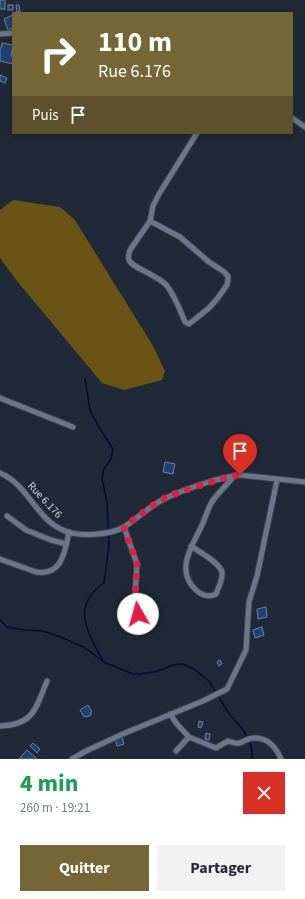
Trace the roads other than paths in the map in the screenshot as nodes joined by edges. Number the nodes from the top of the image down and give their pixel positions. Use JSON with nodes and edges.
{"nodes":[{"id":1,"x":12,"y":33,"type":"edge"},
{"id":2,"x":0,"y":34,"type":"edge"},
{"id":3,"x":293,"y":119,"type":"edge"},
{"id":4,"x":305,"y":126,"type":"edge"},
{"id":5,"x":196,"y":134,"type":"edge"},
{"id":6,"x":150,"y":221,"type":"junction"},
{"id":7,"x":0,"y":398,"type":"edge"},
{"id":8,"x":73,"y":427,"type":"dead end"},
{"id":9,"x":0,"y":473,"type":"edge"},
{"id":10,"x":234,"y":476,"type":"junction"},
{"id":11,"x":277,"y":480,"type":"junction"},
{"id":12,"x":305,"y":482,"type":"edge"},
{"id":13,"x":7,"y":516,"type":"dead end"},
{"id":14,"x":124,"y":527,"type":"junction"},
{"id":15,"x":68,"y":532,"type":"junction"},
{"id":16,"x":66,"y":544,"type":"junction"},
{"id":17,"x":191,"y":546,"type":"junction"},
{"id":18,"x":0,"y":560,"type":"edge"},
{"id":19,"x":138,"y":614,"type":"dead end"},
{"id":20,"x":47,"y":681,"type":"dead end"},
{"id":21,"x":170,"y":714,"type":"junction"},
{"id":22,"x":0,"y":726,"type":"edge"},
{"id":23,"x":190,"y":737,"type":"junction"},
{"id":24,"x":176,"y":751,"type":"dead end"},
{"id":25,"x":72,"y":759,"type":"edge"},
{"id":26,"x":281,"y":759,"type":"edge"}],
"edges":[{"from":1,"to":2,"type":"street"},
{"from":3,"to":4,"type":"street"},
{"from":5,"to":6,"type":"street"},
{"from":6,"to":6,"type":"street"},
{"from":7,"to":8,"type":"street"},
{"from":9,"to":15,"type":"street","name":"Rue 6.176"},
{"from":10,"to":11,"type":"street","name":"Rue 6.176"},
{"from":10,"to":14,"type":"street","name":"Rue 6.176"},
{"from":10,"to":17,"type":"street"},
{"from":11,"to":12,"type":"street","name":"Rue 6.176"},
{"from":11,"to":21,"type":"street"},
{"from":13,"to":16,"type":"street"},
{"from":14,"to":15,"type":"street","name":"Rue 6.176"},
{"from":14,"to":19,"type":"street"},
{"from":15,"to":16,"type":"street"},
{"from":16,"to":18,"type":"street"},
{"from":17,"to":17,"type":"street"},
{"from":20,"to":22,"type":"street"},
{"from":21,"to":23,"type":"street"},
{"from":21,"to":25,"type":"street"},
{"from":23,"to":24,"type":"street"},
{"from":23,"to":26,"type":"street"}]}
